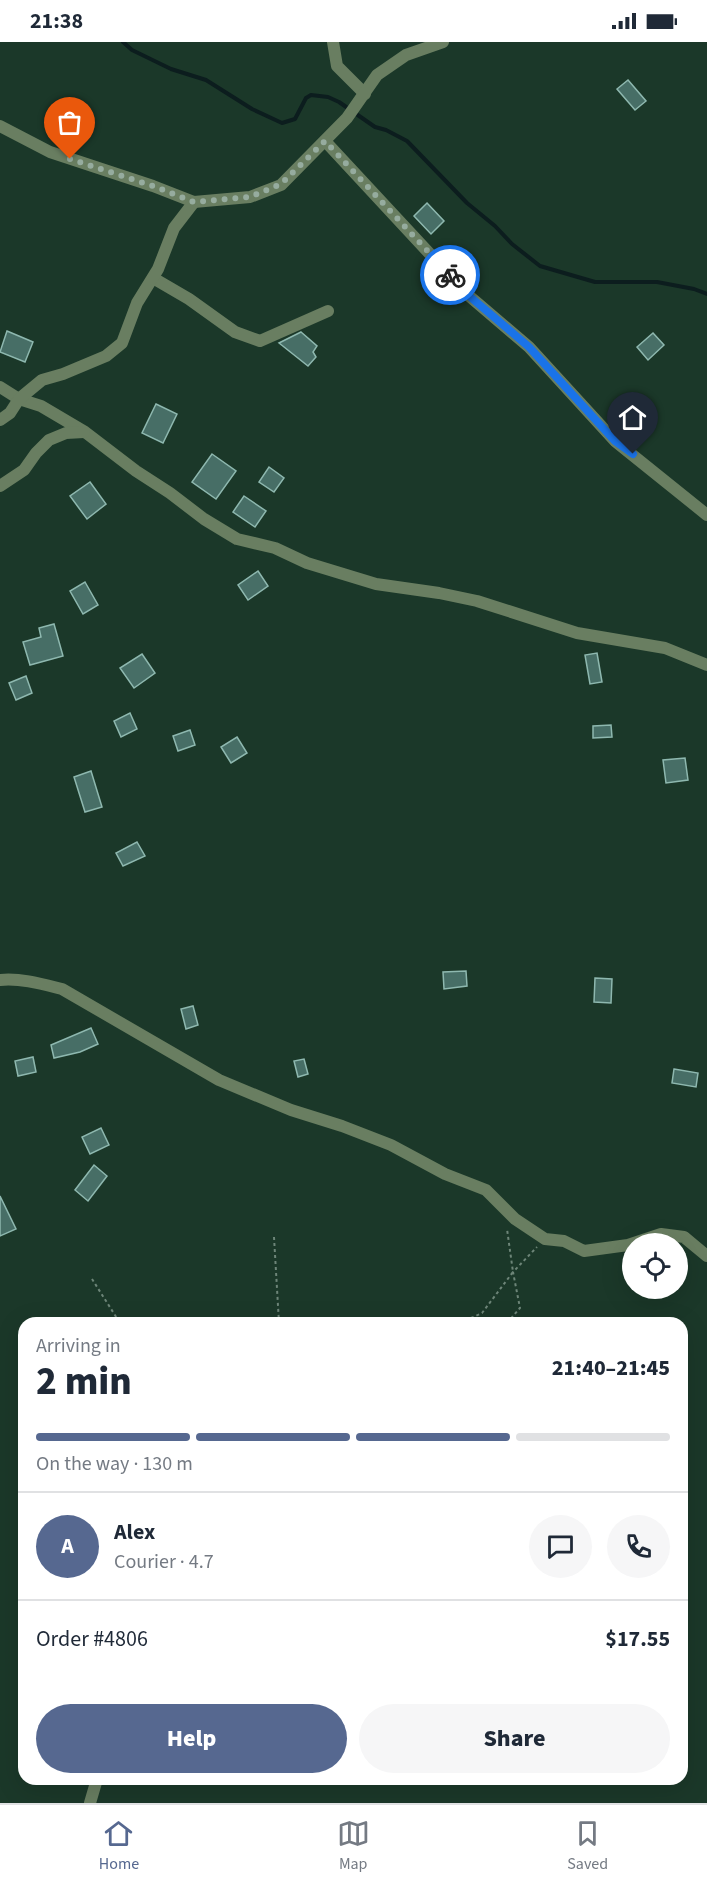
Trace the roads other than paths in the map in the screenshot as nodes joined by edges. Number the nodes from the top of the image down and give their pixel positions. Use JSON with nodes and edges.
{"nodes":[{"id":1,"x":333,"y":42,"type":"edge"},
{"id":2,"x":443,"y":42,"type":"edge"},
{"id":3,"x":365,"y":93,"type":"junction"},
{"id":4,"x":0,"y":126,"type":"edge"},
{"id":5,"x":325,"y":141,"type":"junction"},
{"id":6,"x":194,"y":202,"type":"junction"},
{"id":7,"x":153,"y":278,"type":"junction"},
{"id":8,"x":328,"y":311,"type":"dead end"},
{"id":9,"x":0,"y":387,"type":"edge"},
{"id":10,"x":19,"y":399,"type":"junction"},
{"id":11,"x":0,"y":420,"type":"edge"},
{"id":12,"x":85,"y":432,"type":"junction"},
{"id":13,"x":0,"y":486,"type":"edge"},
{"id":14,"x":707,"y":514,"type":"edge"},
{"id":15,"x":707,"y":665,"type":"edge"},
{"id":16,"x":0,"y":980,"type":"edge"},
{"id":17,"x":707,"y":1256,"type":"edge"},
{"id":18,"x":95,"y":1785,"type":"edge"},
{"id":19,"x":90,"y":1803,"type":"edge"}],
"edges":[{"from":1,"to":3,"type":"street"},
{"from":2,"to":3,"type":"street"},
{"from":3,"to":5,"type":"street"},
{"from":4,"to":6,"type":"street"},
{"from":5,"to":6,"type":"street"},
{"from":5,"to":14,"type":"street"},
{"from":6,"to":7,"type":"street"},
{"from":7,"to":8,"type":"street"},
{"from":7,"to":10,"type":"street"},
{"from":9,"to":10,"type":"street"},
{"from":10,"to":11,"type":"street"},
{"from":10,"to":12,"type":"street"},
{"from":12,"to":13,"type":"street"},
{"from":12,"to":15,"type":"street"},
{"from":16,"to":17,"type":"street"},
{"from":18,"to":19,"type":"street"}]}
